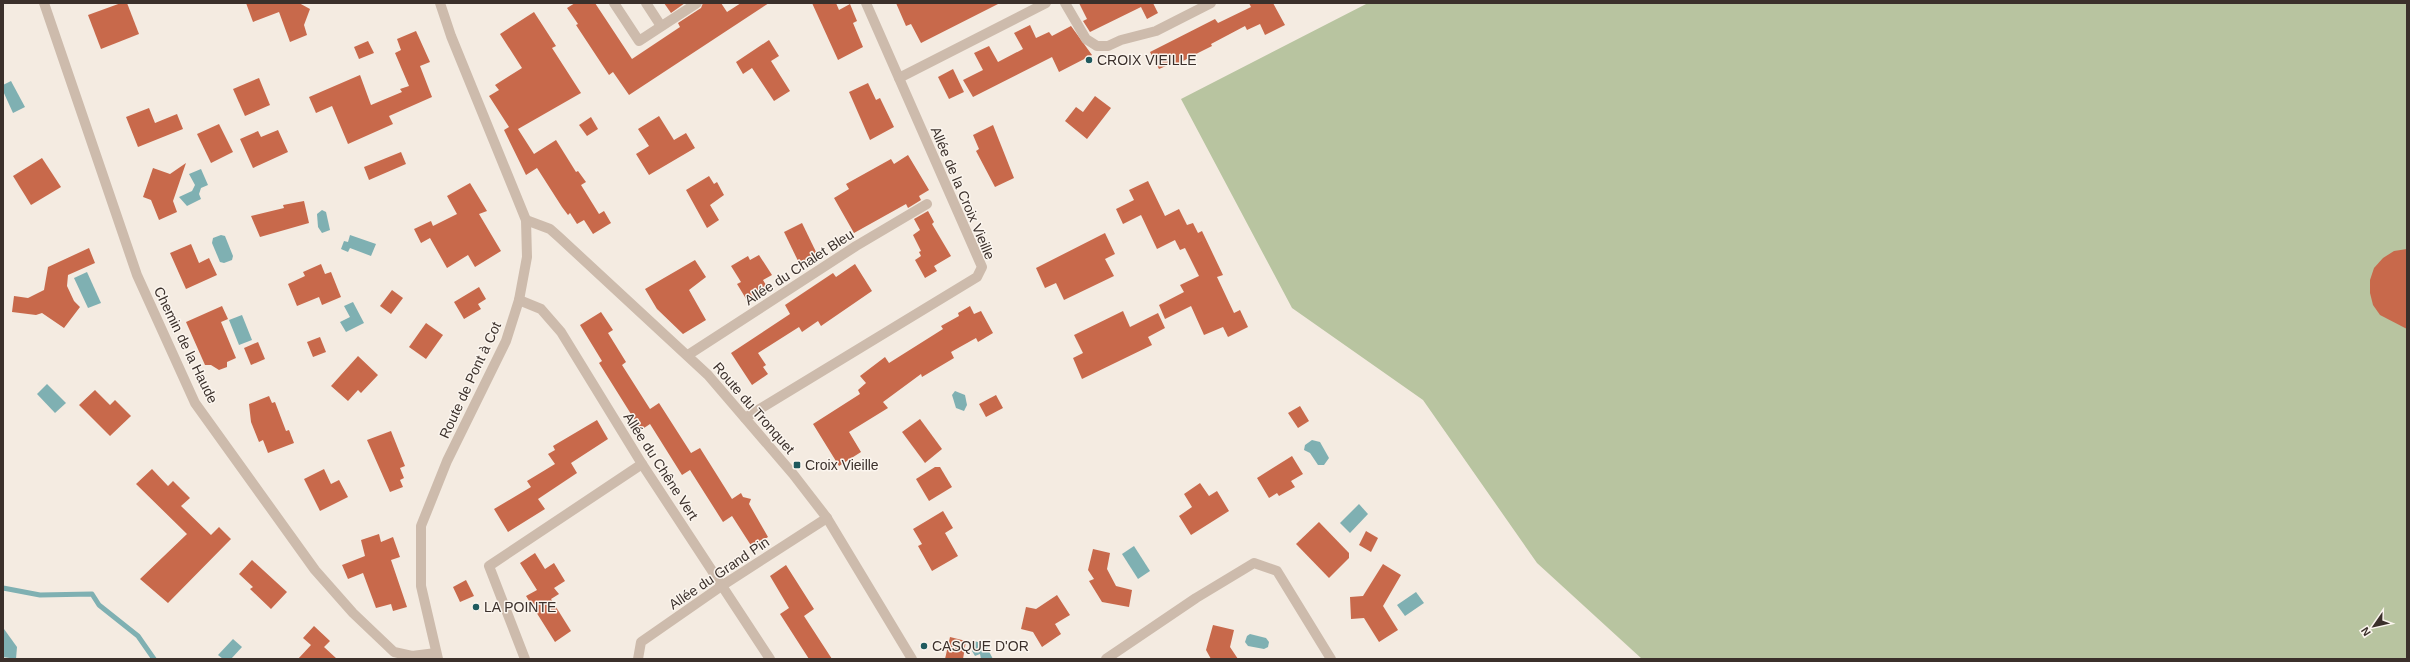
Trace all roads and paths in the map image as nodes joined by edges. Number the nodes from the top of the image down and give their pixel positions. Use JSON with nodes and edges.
{"nodes":[{"id":1,"x":44,"y":3,"type":"edge"},
{"id":2,"x":440,"y":3,"type":"edge"},
{"id":3,"x":614,"y":3,"type":"edge"},
{"id":4,"x":646,"y":3,"type":"edge"},
{"id":5,"x":697,"y":3,"type":"edge"},
{"id":6,"x":866,"y":3,"type":"edge"},
{"id":7,"x":1046,"y":3,"type":"edge"},
{"id":8,"x":1065,"y":3,"type":"edge"},
{"id":9,"x":1211,"y":3,"type":"edge"},
{"id":10,"x":661,"y":26,"type":"junction"},
{"id":11,"x":899,"y":78,"type":"junction"},
{"id":12,"x":927,"y":204,"type":"dead end"},
{"id":13,"x":526,"y":220,"type":"junction"},
{"id":14,"x":519,"y":300,"type":"junction"},
{"id":15,"x":688,"y":355,"type":"junction"},
{"id":16,"x":745,"y":418,"type":"junction"},
{"id":17,"x":642,"y":464,"type":"junction"},
{"id":18,"x":827,"y":518,"type":"junction"},
{"id":19,"x":723,"y":585,"type":"junction"},
{"id":20,"x":437,"y":656,"type":"edge"},
{"id":21,"x":525,"y":659,"type":"edge"},
{"id":22,"x":638,"y":659,"type":"edge"},
{"id":23,"x":770,"y":659,"type":"edge"},
{"id":24,"x":912,"y":659,"type":"edge"},
{"id":25,"x":1106,"y":659,"type":"edge"},
{"id":26,"x":1331,"y":659,"type":"edge"}],
"edges":[{"from":1,"to":20,"type":"street","name":"Chemin de la Haude"},
{"from":2,"to":13,"type":"street","name":"Route de Pont à Cot"},
{"from":3,"to":10,"type":"street"},
{"from":4,"to":10,"type":"street"},
{"from":5,"to":10,"type":"street"},
{"from":6,"to":11,"type":"street","name":"Allée de la Croix Vieille"},
{"from":7,"to":11,"type":"street"},
{"from":8,"to":9,"type":"street"},
{"from":11,"to":16,"type":"street","name":"Allée de la Croix Vieille"},
{"from":12,"to":15,"type":"street","name":"Allée du Chalet Bleu"},
{"from":13,"to":14,"type":"street","name":"Route de Pont à Cot"},
{"from":13,"to":15,"type":"street","name":"Route du Tronquet"},
{"from":14,"to":17,"type":"street","name":"Allée du Chêne Vert"},
{"from":14,"to":20,"type":"street","name":"Route de Pont à Cot"},
{"from":15,"to":16,"type":"street","name":"Route du Tronquet"},
{"from":16,"to":18,"type":"street","name":"Route du Tronquet"},
{"from":17,"to":19,"type":"street","name":"Allée du Chêne Vert"},
{"from":17,"to":21,"type":"street"},
{"from":18,"to":19,"type":"street","name":"Allée du Grand Pin"},
{"from":18,"to":24,"type":"street","name":"Route du Tronquet"},
{"from":19,"to":22,"type":"street","name":"Allée du Grand Pin"},
{"from":19,"to":23,"type":"street","name":"Allée du Chêne Vert"},
{"from":25,"to":26,"type":"street"}]}
